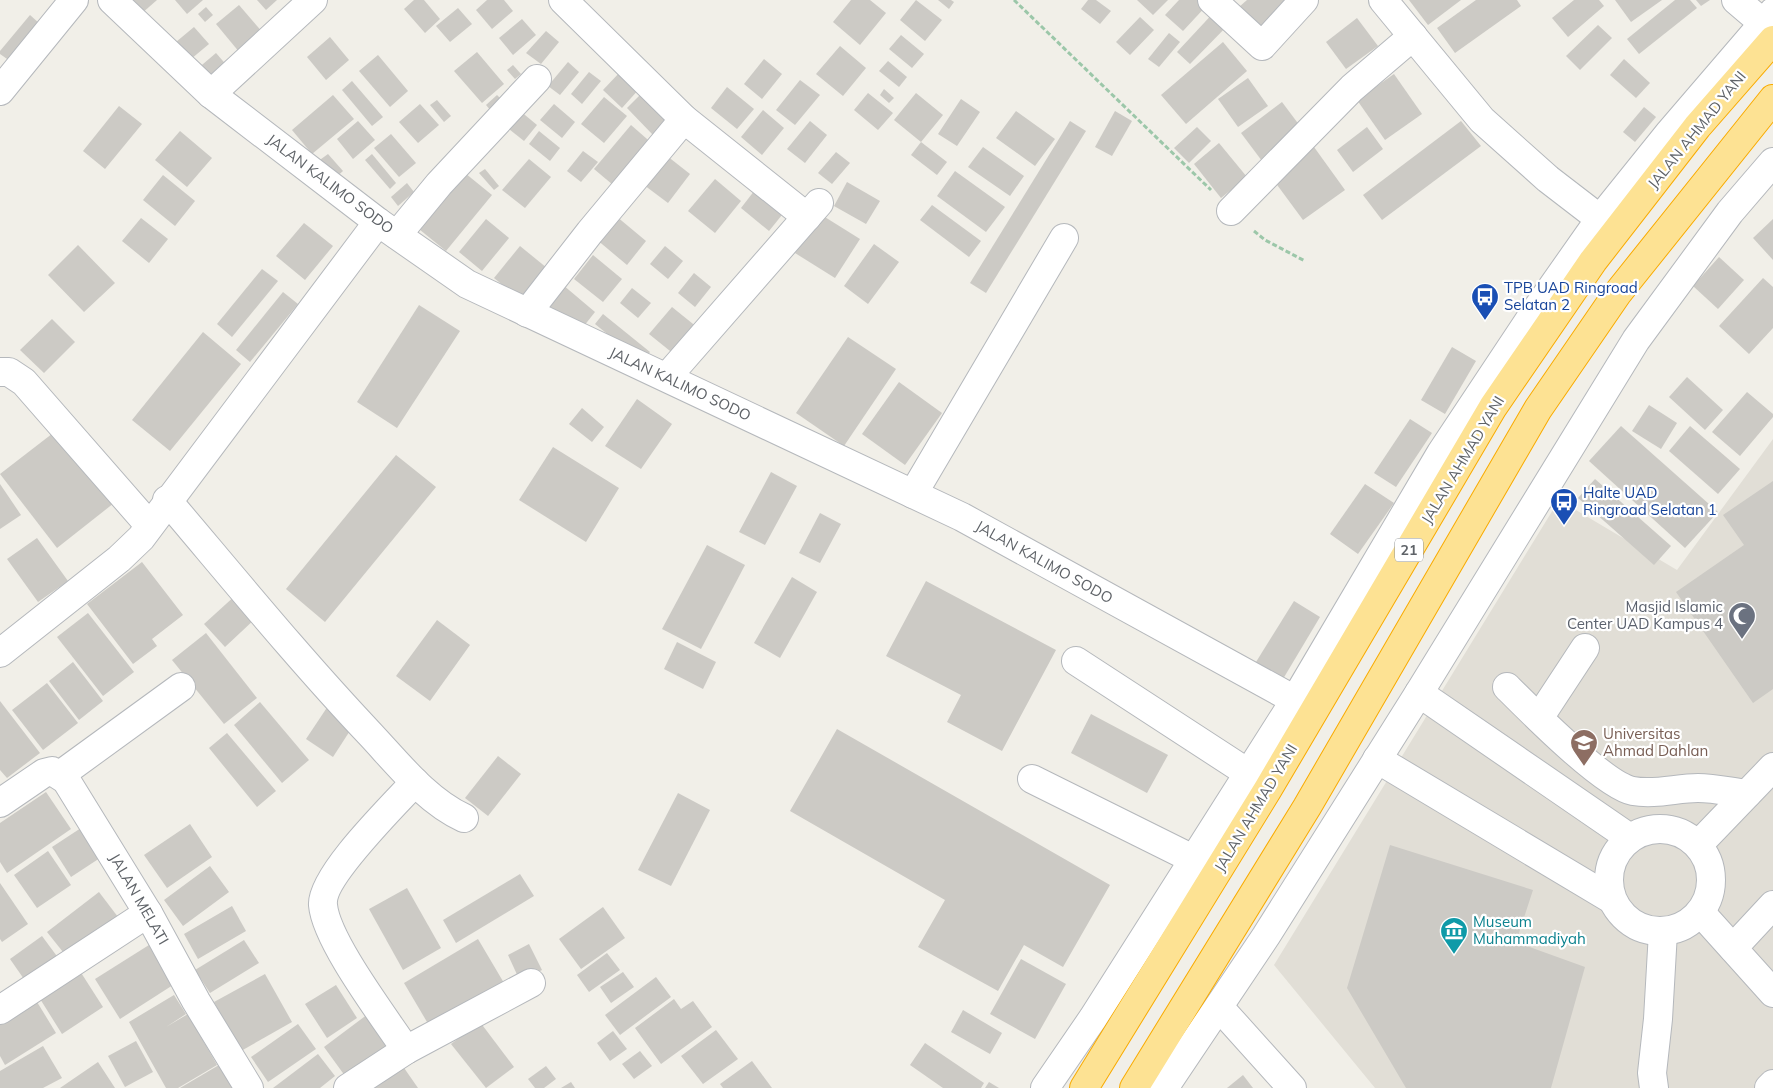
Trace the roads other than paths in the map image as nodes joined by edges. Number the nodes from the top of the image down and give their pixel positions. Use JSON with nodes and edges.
{"nodes":[{"id":1,"x":74,"y":0,"type":"edge"},
{"id":2,"x":112,"y":0,"type":"edge"},
{"id":3,"x":312,"y":0,"type":"edge"},
{"id":4,"x":563,"y":0,"type":"edge"},
{"id":5,"x":1212,"y":0,"type":"edge"},
{"id":6,"x":1304,"y":0,"type":"edge"},
{"id":7,"x":1383,"y":0,"type":"edge"},
{"id":8,"x":1736,"y":0,"type":"edge"},
{"id":9,"x":1770,"y":25,"type":"edge"},
{"id":10,"x":1413,"y":36,"type":"junction"},
{"id":11,"x":537,"y":79,"type":"dead end"},
{"id":12,"x":0,"y":91,"type":"edge"},
{"id":13,"x":211,"y":94,"type":"junction"},
{"id":14,"x":1773,"y":99,"type":"edge"},
{"id":15,"x":684,"y":119,"type":"junction"},
{"id":16,"x":1773,"y":162,"type":"edge"},
{"id":17,"x":1231,"y":211,"type":"road end"},
{"id":18,"x":1600,"y":219,"type":"junction"},
{"id":19,"x":388,"y":228,"type":"junction"},
{"id":20,"x":1064,"y":238,"type":"dead end"},
{"id":21,"x":527,"y":313,"type":"junction"},
{"id":22,"x":0,"y":372,"type":"edge"},
{"id":23,"x":667,"y":378,"type":"junction"},
{"id":24,"x":913,"y":494,"type":"junction"},
{"id":25,"x":167,"y":500,"type":"junction"},
{"id":26,"x":145,"y":531,"type":"junction"},
{"id":27,"x":1585,"y":648,"type":"dead end"},
{"id":28,"x":0,"y":652,"type":"edge"},
{"id":29,"x":1076,"y":661,"type":"dead end"},
{"id":30,"x":181,"y":687,"type":"dead end"},
{"id":31,"x":1508,"y":687,"type":"dead end"},
{"id":32,"x":1419,"y":693,"type":"junction"},
{"id":33,"x":1294,"y":700,"type":"junction"},
{"id":34,"x":1539,"y":718,"type":"junction"},
{"id":35,"x":1377,"y":758,"type":"junction"},
{"id":36,"x":1773,"y":767,"type":"edge"},
{"id":37,"x":60,"y":775,"type":"junction"},
{"id":38,"x":1032,"y":779,"type":"dead end"},
{"id":39,"x":1258,"y":781,"type":"junction"},
{"id":40,"x":415,"y":782,"type":"junction"},
{"id":41,"x":1747,"y":794,"type":"junction"},
{"id":42,"x":0,"y":803,"type":"edge"},
{"id":43,"x":1307,"y":807,"type":"junction"},
{"id":44,"x":464,"y":818,"type":"dead end"},
{"id":45,"x":1630,"y":838,"type":"junction"},
{"id":46,"x":1698,"y":845,"type":"junction"},
{"id":47,"x":1193,"y":859,"type":"junction"},
{"id":48,"x":1612,"y":899,"type":"junction"},
{"id":49,"x":1773,"y":905,"type":"edge"},
{"id":50,"x":148,"y":913,"type":"junction"},
{"id":51,"x":1702,"y":914,"type":"junction"},
{"id":52,"x":1663,"y":932,"type":"junction"},
{"id":53,"x":1733,"y":948,"type":"junction"},
{"id":54,"x":1768,"y":978,"type":"edge"},
{"id":55,"x":532,"y":983,"type":"dead end"},
{"id":56,"x":1219,"y":1007,"type":"junction"},
{"id":57,"x":0,"y":1010,"type":"edge"},
{"id":58,"x":406,"y":1050,"type":"junction"},
{"id":59,"x":1773,"y":1084,"type":"edge"},
{"id":60,"x":249,"y":1088,"type":"edge"},
{"id":61,"x":348,"y":1088,"type":"edge"},
{"id":62,"x":1044,"y":1088,"type":"edge"},
{"id":63,"x":1084,"y":1088,"type":"edge"},
{"id":64,"x":1134,"y":1088,"type":"edge"},
{"id":65,"x":1164,"y":1088,"type":"edge"},
{"id":66,"x":1292,"y":1088,"type":"edge"},
{"id":67,"x":1654,"y":1088,"type":"edge"},
{"id":68,"x":1769,"y":1088,"type":"edge"}],
"edges":[{"from":1,"to":12,"type":"street"},
{"from":2,"to":13,"type":"street","name":"JALAN KALIMO SODO"},
{"from":3,"to":13,"type":"street"},
{"from":4,"to":15,"type":"street"},
{"from":5,"to":6,"type":"street"},
{"from":7,"to":10,"type":"street"},
{"from":8,"to":9,"type":"street"},
{"from":9,"to":18,"type":"street"},
{"from":9,"to":39,"type":"highway","name":"JALAN AHMAD YANI","number":"21"},
{"from":10,"to":17,"type":"street"},
{"from":10,"to":18,"type":"street"},
{"from":11,"to":19,"type":"street"},
{"from":13,"to":19,"type":"street","name":"JALAN KALIMO SODO"},
{"from":14,"to":43,"type":"highway"},
{"from":15,"to":21,"type":"street"},
{"from":15,"to":23,"type":"street"},
{"from":16,"to":32,"type":"street"},
{"from":18,"to":33,"type":"street"},
{"from":19,"to":21,"type":"street","name":"JALAN KALIMO SODO"},
{"from":19,"to":25,"type":"street"},
{"from":20,"to":24,"type":"street"},
{"from":21,"to":23,"type":"street","name":"JALAN KALIMO SODO"},
{"from":22,"to":26,"type":"street"},
{"from":23,"to":24,"type":"street","name":"JALAN KALIMO SODO"},
{"from":24,"to":33,"type":"street","name":"JALAN KALIMO SODO"},
{"from":25,"to":26,"type":"street"},
{"from":25,"to":40,"type":"street"},
{"from":26,"to":28,"type":"street"},
{"from":27,"to":34,"type":"street"},
{"from":29,"to":39,"type":"street"},
{"from":30,"to":37,"type":"street"},
{"from":31,"to":34,"type":"street"},
{"from":32,"to":35,"type":"street"},
{"from":32,"to":45,"type":"street"},
{"from":33,"to":39,"type":"street"},
{"from":34,"to":41,"type":"street"},
{"from":35,"to":48,"type":"street"},
{"from":35,"to":56,"type":"street"},
{"from":36,"to":41,"type":"street"},
{"from":37,"to":42,"type":"street"},
{"from":37,"to":50,"type":"street","name":"JALAN MELATI"},
{"from":38,"to":47,"type":"street"},
{"from":39,"to":43,"type":"highway"},
{"from":39,"to":47,"type":"street"},
{"from":39,"to":63,"type":"highway","name":"JALAN AHMAD YANI","number":"21"},
{"from":40,"to":44,"type":"street"},
{"from":40,"to":58,"type":"street"},
{"from":41,"to":46,"type":"street"},
{"from":43,"to":64,"type":"highway"},
{"from":45,"to":46,"type":"street"},
{"from":45,"to":48,"type":"street"},
{"from":46,"to":51,"type":"street"},
{"from":47,"to":62,"type":"street"},
{"from":48,"to":52,"type":"street"},
{"from":49,"to":53,"type":"street"},
{"from":50,"to":57,"type":"street"},
{"from":50,"to":60,"type":"street","name":"JALAN MELATI"},
{"from":51,"to":52,"type":"street"},
{"from":51,"to":53,"type":"street"},
{"from":52,"to":67,"type":"street"},
{"from":53,"to":54,"type":"street"},
{"from":55,"to":58,"type":"street"},
{"from":56,"to":65,"type":"street"},
{"from":56,"to":66,"type":"street"},
{"from":58,"to":61,"type":"street"},
{"from":59,"to":68,"type":"street"}]}
